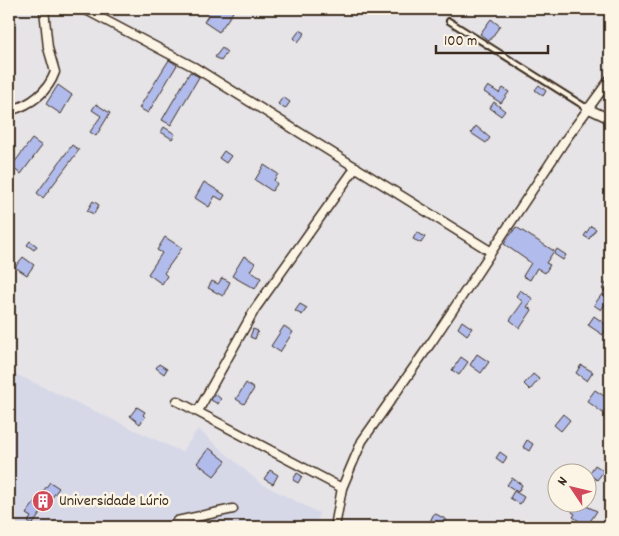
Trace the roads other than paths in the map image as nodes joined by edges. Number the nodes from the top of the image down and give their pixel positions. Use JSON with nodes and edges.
{"nodes":[{"id":1,"x":84,"y":9,"type":"edge"},
{"id":2,"x":43,"y":11,"type":"edge"},
{"id":3,"x":449,"y":21,"type":"dead end"},
{"id":4,"x":610,"y":79,"type":"edge"},
{"id":5,"x":587,"y":108,"type":"junction"},
{"id":6,"x":9,"y":111,"type":"edge"},
{"id":7,"x":610,"y":119,"type":"edge"},
{"id":8,"x":356,"y":168,"type":"junction"},
{"id":9,"x":490,"y":251,"type":"junction"},
{"id":10,"x":176,"y":401,"type":"dead end"},
{"id":11,"x":198,"y":412,"type":"junction"},
{"id":12,"x":342,"y":488,"type":"junction"},
{"id":13,"x":232,"y":509,"type":"dead end"},
{"id":14,"x":172,"y":527,"type":"edge"},
{"id":15,"x":335,"y":527,"type":"edge"}],
"edges":[{"from":1,"to":8,"type":"street"},
{"from":2,"to":6,"type":"street"},
{"from":3,"to":5,"type":"lane"},
{"from":4,"to":5,"type":"street"},
{"from":5,"to":7,"type":"street"},
{"from":5,"to":9,"type":"street"},
{"from":8,"to":9,"type":"street"},
{"from":8,"to":11,"type":"street"},
{"from":9,"to":12,"type":"street"},
{"from":10,"to":11,"type":"street"},
{"from":11,"to":12,"type":"street"},
{"from":12,"to":15,"type":"street"},
{"from":13,"to":14,"type":"street"}]}
